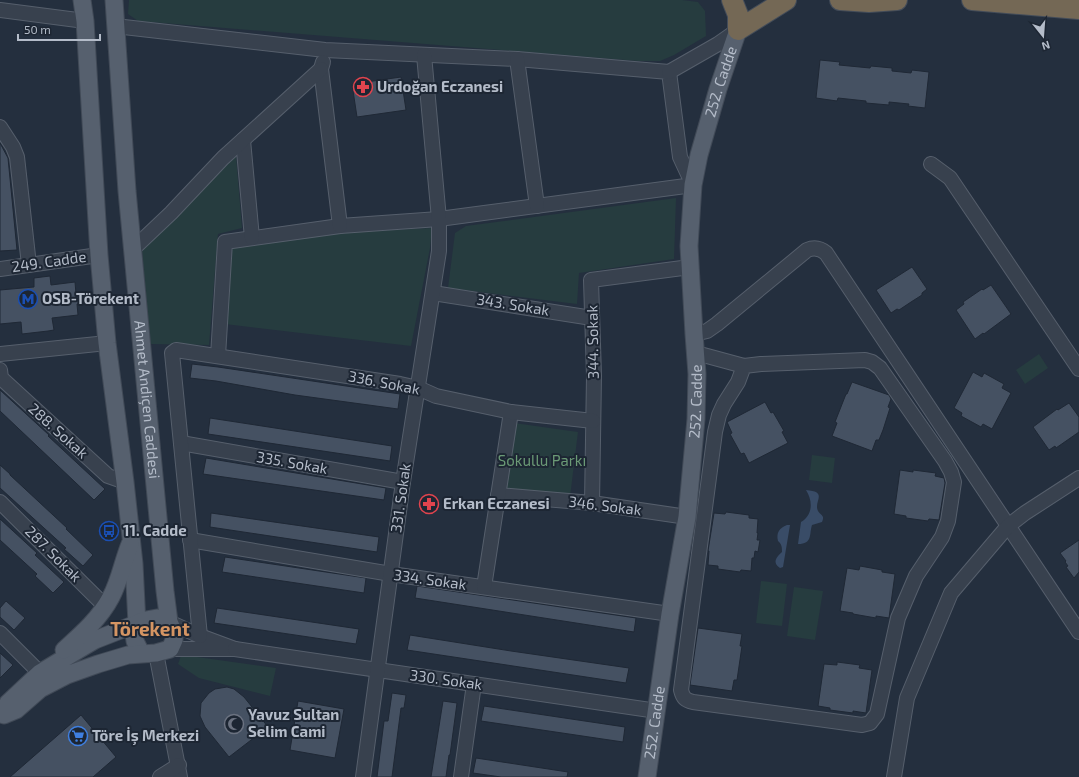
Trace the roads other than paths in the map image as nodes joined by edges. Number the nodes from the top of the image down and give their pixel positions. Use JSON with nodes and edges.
{"nodes":[{"id":1,"x":82,"y":0,"type":"edge"},
{"id":2,"x":114,"y":0,"type":"edge"},
{"id":3,"x":732,"y":0,"type":"edge"},
{"id":4,"x":786,"y":0,"type":"edge"},
{"id":5,"x":840,"y":0,"type":"edge"},
{"id":6,"x":897,"y":0,"type":"edge"},
{"id":7,"x":972,"y":0,"type":"edge"},
{"id":8,"x":1079,"y":9,"type":"edge"},
{"id":9,"x":0,"y":10,"type":"edge"},
{"id":10,"x":85,"y":21,"type":"junction"},
{"id":11,"x":115,"y":26,"type":"junction"},
{"id":12,"x":738,"y":30,"type":"junction"},
{"id":13,"x":325,"y":50,"type":"junction"},
{"id":14,"x":424,"y":55,"type":"junction"},
{"id":15,"x":517,"y":59,"type":"junction"},
{"id":16,"x":321,"y":69,"type":"junction"},
{"id":17,"x":669,"y":72,"type":"junction"},
{"id":18,"x":0,"y":127,"type":"edge"},
{"id":19,"x":243,"y":140,"type":"junction"},
{"id":20,"x":931,"y":164,"type":"dead end"},
{"id":21,"x":693,"y":184,"type":"junction"},
{"id":22,"x":537,"y":206,"type":"junction"},
{"id":23,"x":439,"y":219,"type":"junction"},
{"id":24,"x":340,"y":226,"type":"junction"},
{"id":25,"x":252,"y":238,"type":"junction"},
{"id":26,"x":133,"y":249,"type":"junction"},
{"id":27,"x":99,"y":255,"type":"junction"},
{"id":28,"x":30,"y":264,"type":"junction"},
{"id":29,"x":690,"y":267,"type":"junction"},
{"id":30,"x":0,"y":269,"type":"edge"},
{"id":31,"x":433,"y":293,"type":"junction"},
{"id":32,"x":592,"y":318,"type":"junction"},
{"id":33,"x":694,"y":334,"type":"junction"},
{"id":34,"x":107,"y":343,"type":"junction"},
{"id":35,"x":696,"y":353,"type":"junction"},
{"id":36,"x":0,"y":354,"type":"edge"},
{"id":37,"x":218,"y":356,"type":"junction"},
{"id":38,"x":744,"y":366,"type":"junction"},
{"id":39,"x":1079,"y":369,"type":"edge"},
{"id":40,"x":0,"y":376,"type":"edge"},
{"id":41,"x":418,"y":388,"type":"junction"},
{"id":42,"x":511,"y":412,"type":"junction"},
{"id":43,"x":592,"y":421,"type":"junction"},
{"id":44,"x":181,"y":443,"type":"junction"},
{"id":45,"x":1079,"y":478,"type":"edge"},
{"id":46,"x":126,"y":482,"type":"junction"},
{"id":47,"x":403,"y":482,"type":"junction"},
{"id":48,"x":498,"y":495,"type":"junction"},
{"id":49,"x":0,"y":502,"type":"edge"},
{"id":50,"x":592,"y":503,"type":"junction"},
{"id":51,"x":687,"y":517,"type":"junction"},
{"id":52,"x":1008,"y":526,"type":"junction"},
{"id":53,"x":131,"y":540,"type":"junction"},
{"id":54,"x":190,"y":540,"type":"junction"},
{"id":55,"x":391,"y":574,"type":"junction"},
{"id":56,"x":484,"y":587,"type":"junction"},
{"id":57,"x":105,"y":606,"type":"junction"},
{"id":58,"x":670,"y":614,"type":"junction"},
{"id":59,"x":169,"y":622,"type":"junction"},
{"id":60,"x":137,"y":624,"type":"junction"},
{"id":61,"x":1079,"y":632,"type":"edge"},
{"id":62,"x":0,"y":633,"type":"edge"},
{"id":63,"x":200,"y":636,"type":"junction"},
{"id":64,"x":236,"y":649,"type":"junction"},
{"id":65,"x":156,"y":652,"type":"junction"},
{"id":66,"x":378,"y":670,"type":"junction"},
{"id":67,"x":40,"y":672,"type":"junction"},
{"id":68,"x":474,"y":684,"type":"junction"},
{"id":69,"x":657,"y":711,"type":"junction"},
{"id":70,"x":2,"y":717,"type":"edge"},
{"id":71,"x":180,"y":771,"type":"edge"},
{"id":72,"x":160,"y":777,"type":"edge"},
{"id":73,"x":363,"y":777,"type":"edge"},
{"id":74,"x":462,"y":777,"type":"edge"},
{"id":75,"x":647,"y":777,"type":"edge"},
{"id":76,"x":894,"y":777,"type":"edge"}],
"edges":[{"from":1,"to":10,"type":"main road","name":"Ahmet Andiçen Caddesi"},
{"from":2,"to":11,"type":"main road","name":"Ahmet Andiçen Caddesi"},
{"from":3,"to":12,"type":"highway"},
{"from":4,"to":12,"type":"highway"},
{"from":5,"to":6,"type":"highway"},
{"from":7,"to":8,"type":"highway"},
{"from":9,"to":10,"type":"street"},
{"from":10,"to":27,"type":"main road","name":"Ahmet Andiçen Caddesi"},
{"from":11,"to":13,"type":"street"},
{"from":11,"to":26,"type":"main road","name":"Ahmet Andiçen Caddesi"},
{"from":12,"to":17,"type":"street"},
{"from":12,"to":21,"type":"main road","name":"252. Cadde"},
{"from":13,"to":14,"type":"street"},
{"from":13,"to":16,"type":"street"},
{"from":14,"to":15,"type":"street"},
{"from":14,"to":23,"type":"street","name":"331. Sokak"},
{"from":15,"to":17,"type":"street"},
{"from":15,"to":22,"type":"street"},
{"from":16,"to":19,"type":"street"},
{"from":16,"to":24,"type":"street"},
{"from":17,"to":21,"type":"street"},
{"from":18,"to":28,"type":"street"},
{"from":19,"to":25,"type":"street"},
{"from":19,"to":26,"type":"street"},
{"from":20,"to":39,"type":"street"},
{"from":21,"to":22,"type":"street"},
{"from":21,"to":29,"type":"main road","name":"252. Cadde"},
{"from":22,"to":23,"type":"street"},
{"from":23,"to":24,"type":"street"},
{"from":23,"to":31,"type":"street","name":"331. Sokak"},
{"from":24,"to":25,"type":"street"},
{"from":25,"to":37,"type":"street"},
{"from":26,"to":59,"type":"main road","name":"Ahmet Andiçen Caddesi"},
{"from":27,"to":28,"type":"street","name":"249. Cadde"},
{"from":27,"to":34,"type":"main road","name":"Ahmet Andiçen Caddesi"},
{"from":28,"to":30,"type":"street","name":"249. Cadde"},
{"from":29,"to":32,"type":"street","name":"344. Sokak"},
{"from":29,"to":33,"type":"main road","name":"252. Cadde"},
{"from":31,"to":32,"type":"street","name":"343. Sokak"},
{"from":31,"to":41,"type":"street","name":"331. Sokak"},
{"from":32,"to":43,"type":"street","name":"344. Sokak"},
{"from":33,"to":35,"type":"main road","name":"252. Cadde"},
{"from":33,"to":52,"type":"street"},
{"from":34,"to":36,"type":"street"},
{"from":34,"to":46,"type":"main road","name":"Ahmet Andiçen Caddesi"},
{"from":35,"to":38,"type":"street"},
{"from":35,"to":51,"type":"main road","name":"252. Cadde"},
{"from":37,"to":41,"type":"street","name":"336. Sokak"},
{"from":37,"to":44,"type":"street","name":"336. Sokak"},
{"from":38,"to":38,"type":"street"},
{"from":40,"to":46,"type":"street","name":"288. Sokak"},
{"from":41,"to":42,"type":"street","name":"336. Sokak"},
{"from":41,"to":47,"type":"street","name":"331. Sokak"},
{"from":42,"to":43,"type":"street","name":"336. Sokak"},
{"from":42,"to":48,"type":"street"},
{"from":43,"to":50,"type":"street","name":"344. Sokak"},
{"from":44,"to":47,"type":"street","name":"335. Sokak"},
{"from":44,"to":54,"type":"street"},
{"from":45,"to":52,"type":"street"},
{"from":46,"to":53,"type":"main road","name":"Ahmet Andiçen Caddesi"},
{"from":47,"to":55,"type":"street","name":"331. Sokak"},
{"from":48,"to":50,"type":"street","name":"346. Sokak"},
{"from":48,"to":56,"type":"street"},
{"from":49,"to":57,"type":"street","name":"287. Sokak"},
{"from":50,"to":51,"type":"street","name":"346. Sokak"},
{"from":51,"to":58,"type":"main road","name":"252. Cadde"},
{"from":52,"to":61,"type":"street"},
{"from":52,"to":76,"type":"street"},
{"from":53,"to":57,"type":"main road"},
{"from":53,"to":60,"type":"main road","name":"Ahmet Andiçen Caddesi"},
{"from":54,"to":55,"type":"street","name":"334. Sokak"},
{"from":54,"to":63,"type":"street"},
{"from":55,"to":56,"type":"street","name":"334. Sokak"},
{"from":55,"to":66,"type":"street","name":"331. Sokak"},
{"from":56,"to":58,"type":"street","name":"334. Sokak"},
{"from":57,"to":67,"type":"main road"},
{"from":58,"to":69,"type":"main road","name":"252. Cadde"},
{"from":59,"to":60,"type":"main road"},
{"from":59,"to":63,"type":"street","name":"330. Sokak"},
{"from":59,"to":65,"type":"main road"},
{"from":60,"to":65,"type":"main road"},
{"from":60,"to":67,"type":"main road"},
{"from":62,"to":67,"type":"street"},
{"from":63,"to":64,"type":"street","name":"330. Sokak"},
{"from":64,"to":65,"type":"street","name":"330. Sokak"},
{"from":64,"to":66,"type":"street","name":"330. Sokak"},
{"from":65,"to":70,"type":"main road"},
{"from":65,"to":71,"type":"street"},
{"from":66,"to":68,"type":"street","name":"330. Sokak"},
{"from":66,"to":73,"type":"street","name":"331. Sokak"},
{"from":67,"to":70,"type":"main road"},
{"from":68,"to":69,"type":"street","name":"330. Sokak"},
{"from":68,"to":74,"type":"street"},
{"from":69,"to":75,"type":"main road","name":"252. Cadde"},
{"from":71,"to":72,"type":"street"}]}
